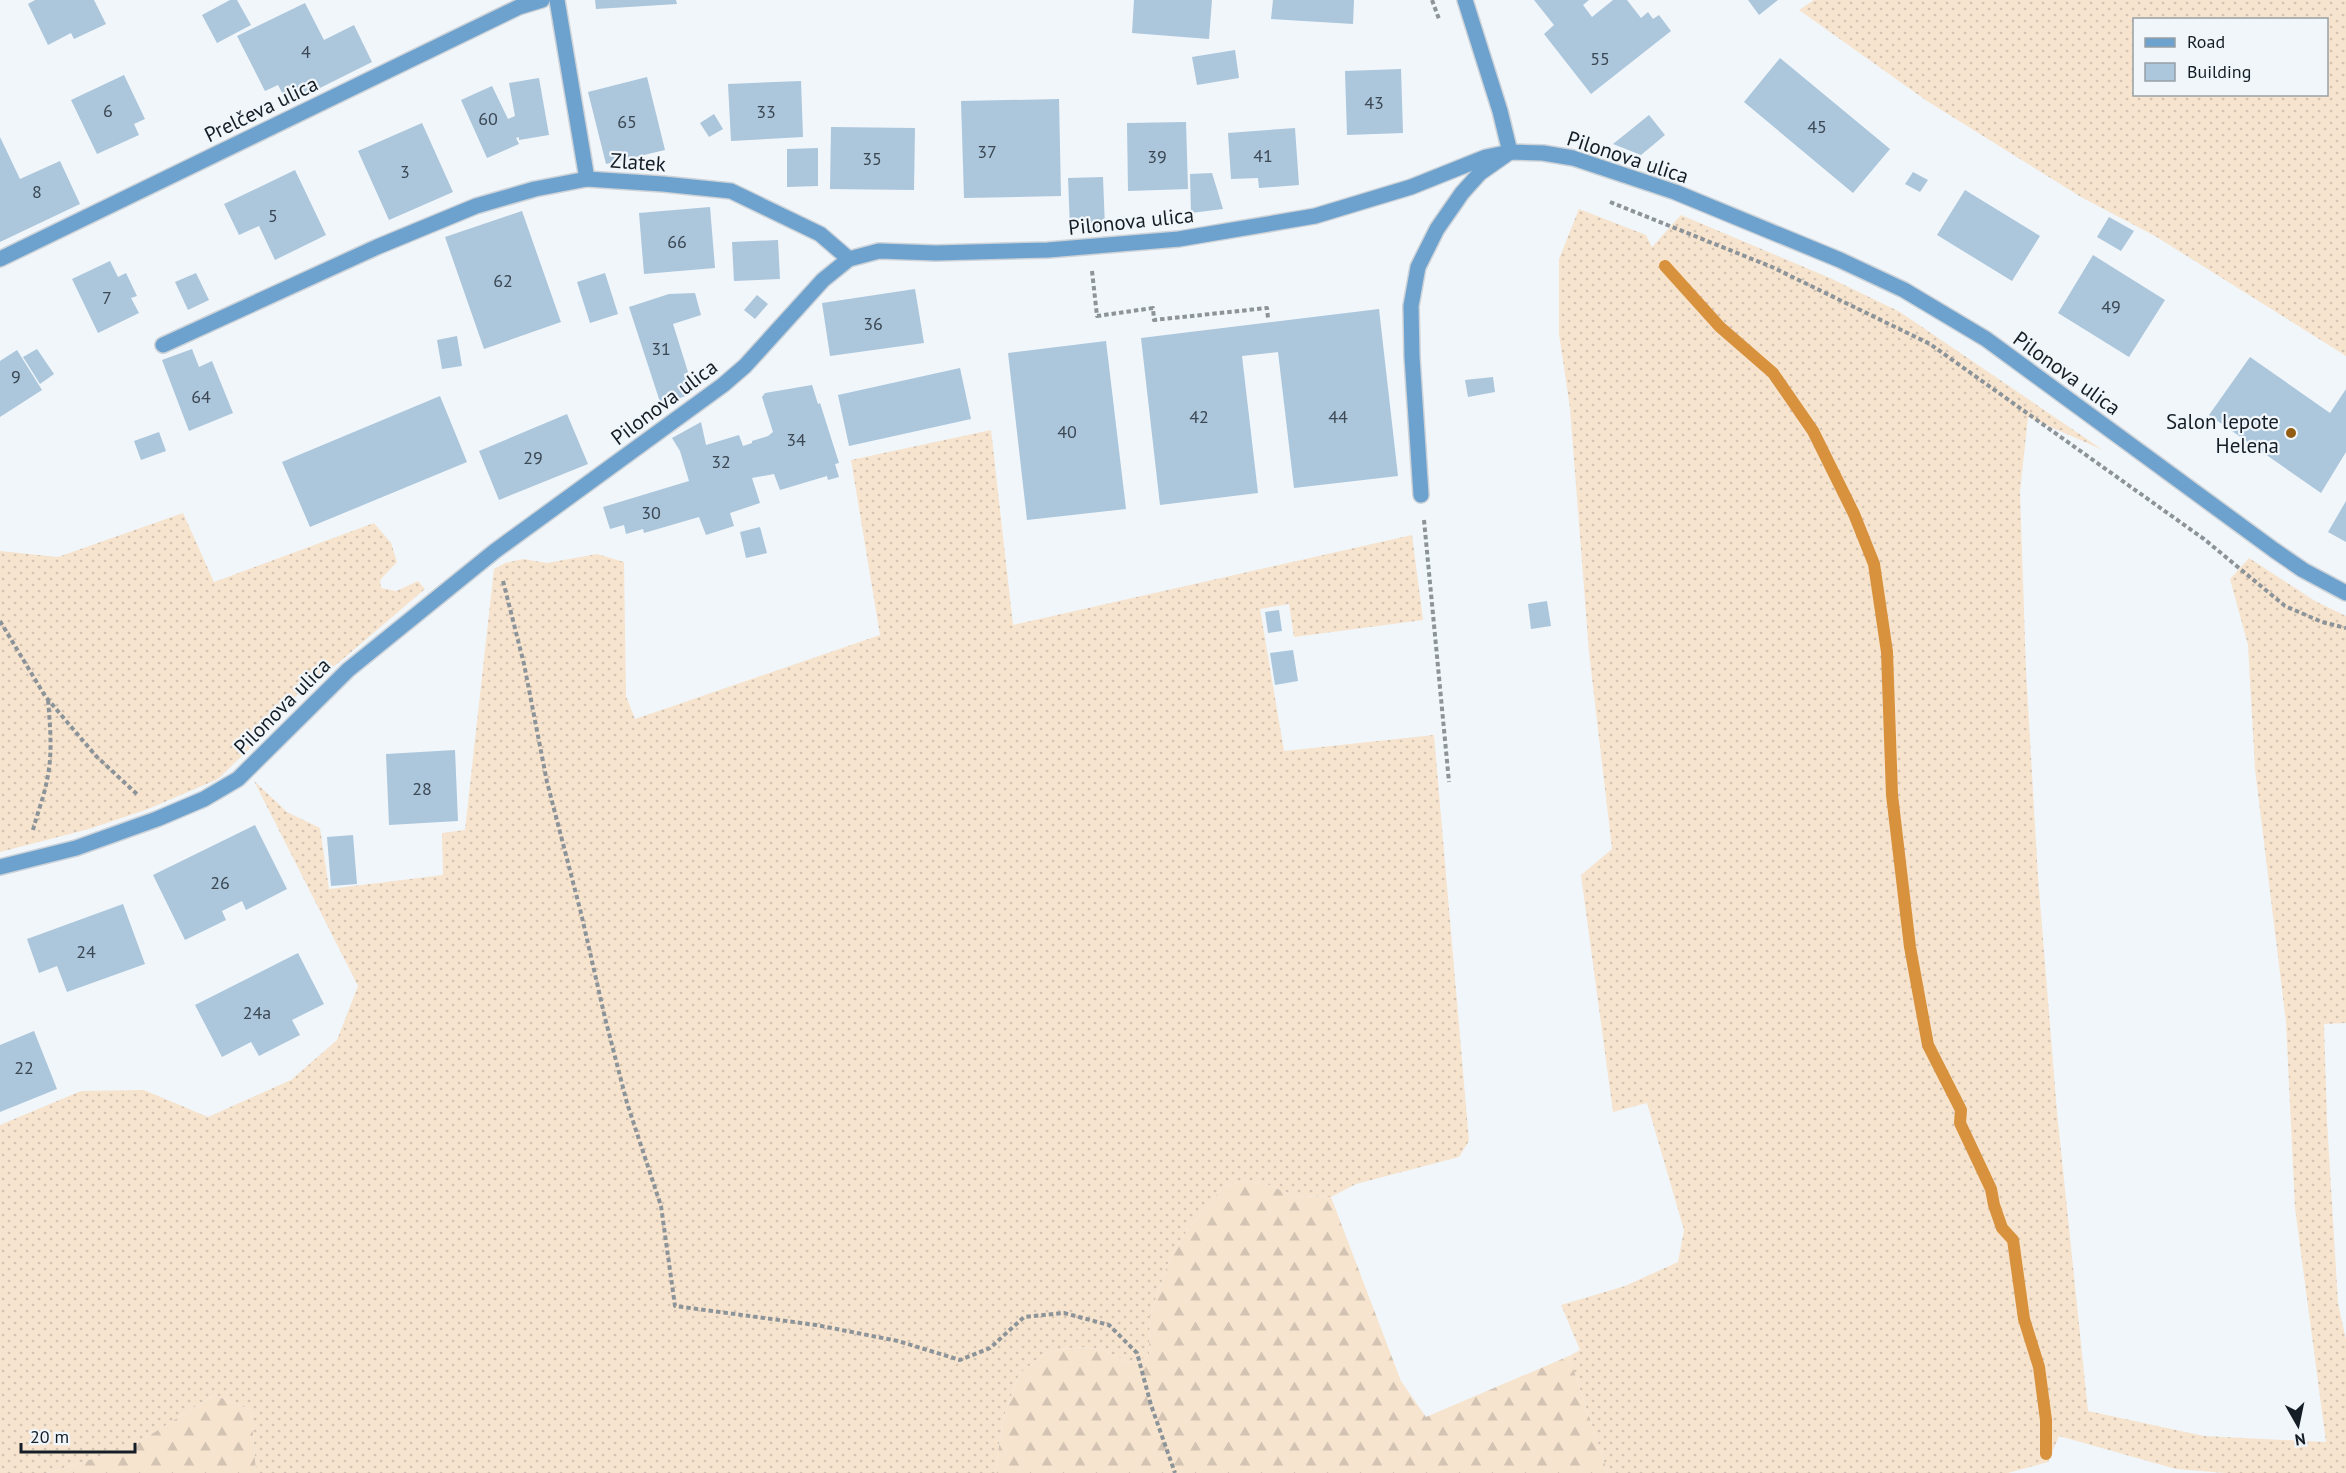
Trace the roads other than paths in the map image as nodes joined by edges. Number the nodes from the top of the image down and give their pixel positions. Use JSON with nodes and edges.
{"nodes":[{"id":1,"x":542,"y":0,"type":"edge"},
{"id":2,"x":557,"y":0,"type":"edge"},
{"id":3,"x":1465,"y":0,"type":"edge"},
{"id":4,"x":1510,"y":152,"type":"junction"},
{"id":5,"x":587,"y":179,"type":"junction"},
{"id":6,"x":849,"y":259,"type":"junction"},
{"id":7,"x":0,"y":260,"type":"edge"},
{"id":8,"x":163,"y":345,"type":"dead end"},
{"id":9,"x":1421,"y":495,"type":"road end"},
{"id":10,"x":2346,"y":593,"type":"edge"},
{"id":11,"x":0,"y":867,"type":"edge"}],
"edges":[{"from":1,"to":7,"type":"street","name":"Prelčeva ulica"},
{"from":2,"to":5,"type":"street","name":"Zlatek"},
{"from":3,"to":4,"type":"street"},
{"from":4,"to":6,"type":"street","name":"Pilonova ulica"},
{"from":4,"to":9,"type":"street"},
{"from":4,"to":10,"type":"street","name":"Pilonova ulica"},
{"from":5,"to":6,"type":"street","name":"Zlatek"},
{"from":5,"to":8,"type":"street"},
{"from":6,"to":11,"type":"street","name":"Pilonova ulica"}]}
